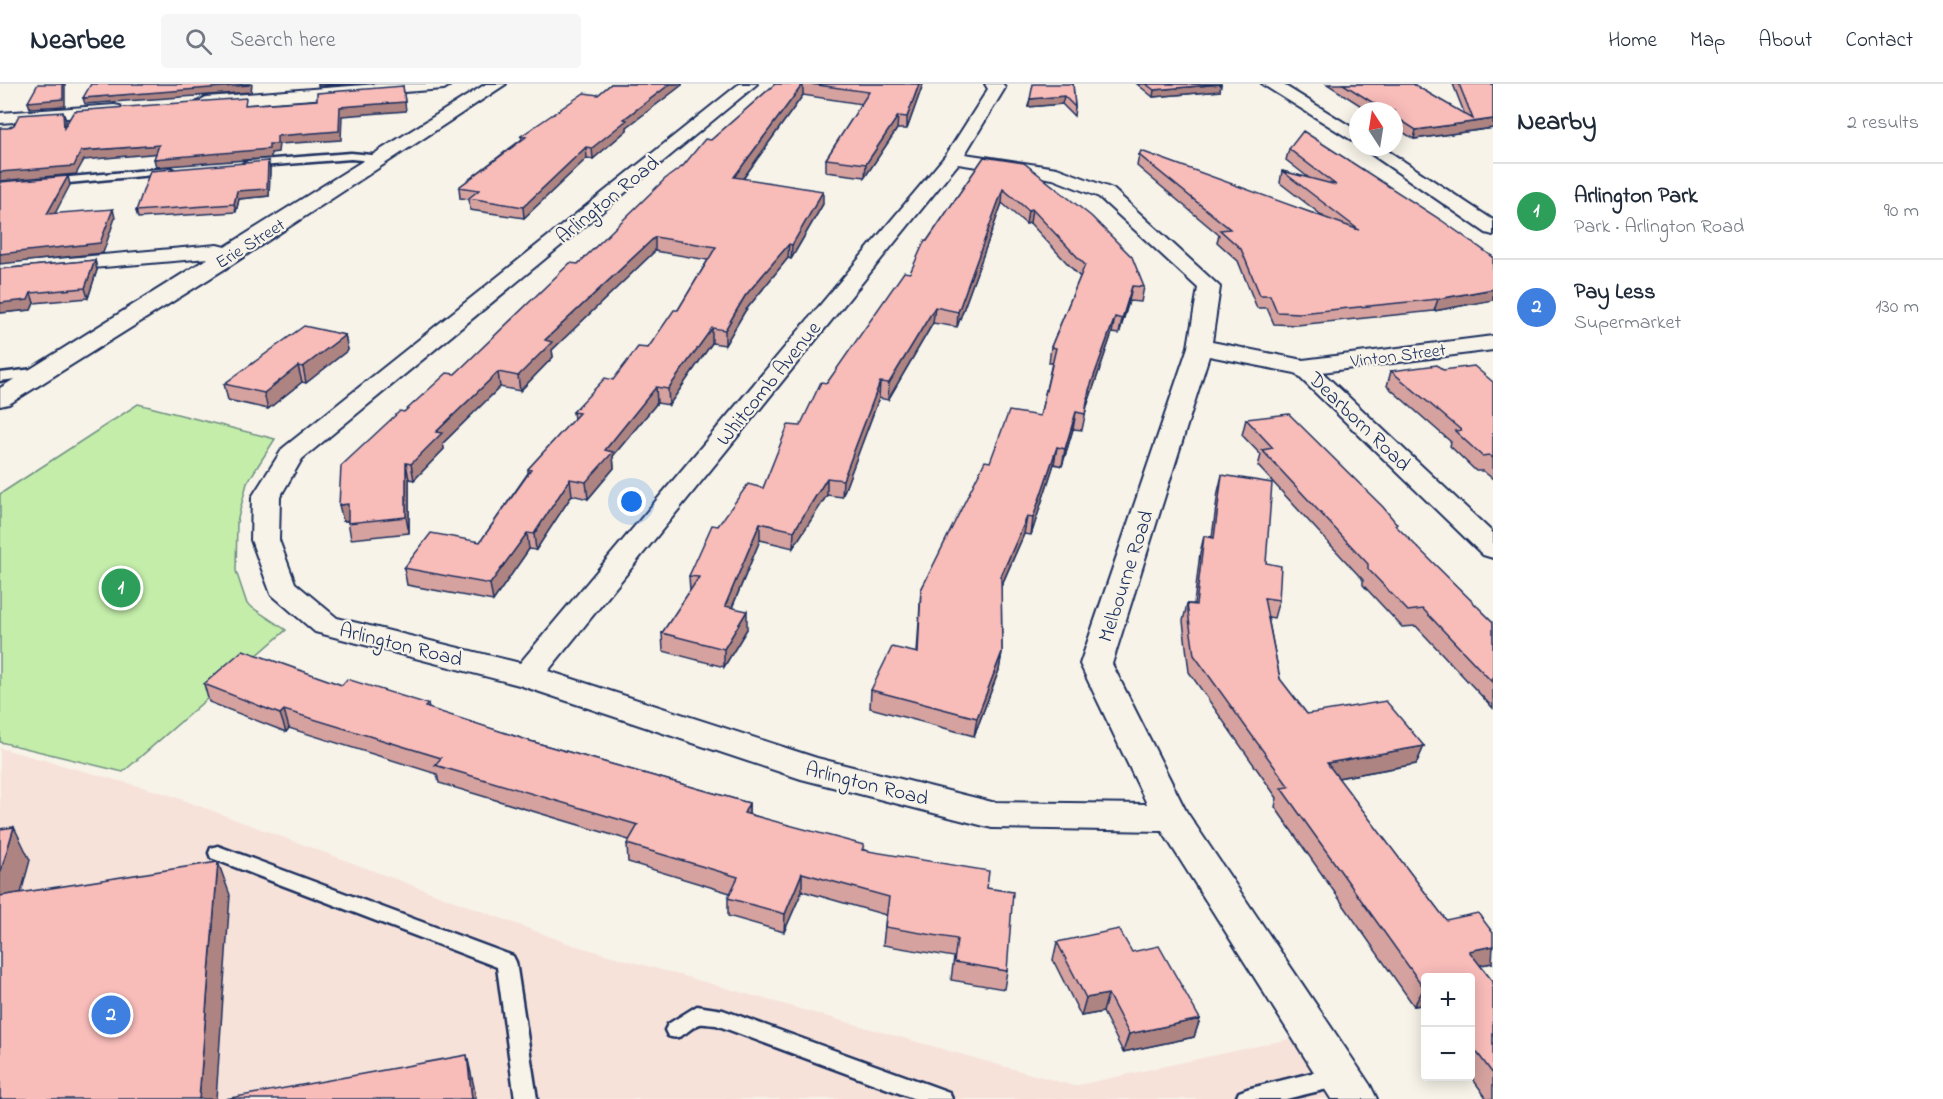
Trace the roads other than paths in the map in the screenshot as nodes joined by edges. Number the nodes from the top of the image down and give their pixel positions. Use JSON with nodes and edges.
{"nodes":[{"id":1,"x":444,"y":84,"type":"edge"},
{"id":2,"x":468,"y":84,"type":"edge"},
{"id":3,"x":749,"y":84,"type":"edge"},
{"id":4,"x":993,"y":84,"type":"edge"},
{"id":5,"x":1270,"y":84,"type":"edge"},
{"id":6,"x":497,"y":85,"type":"edge"},
{"id":7,"x":284,"y":90,"type":"edge"},
{"id":8,"x":189,"y":104,"type":"edge"},
{"id":9,"x":130,"y":108,"type":"edge"},
{"id":10,"x":0,"y":118,"type":"edge"},
{"id":11,"x":1349,"y":133,"type":"edge"},
{"id":12,"x":1384,"y":156,"type":"edge"},
{"id":13,"x":953,"y":158,"type":"junction"},
{"id":14,"x":382,"y":159,"type":"junction"},
{"id":15,"x":234,"y":166,"type":"edge"},
{"id":16,"x":176,"y":171,"type":"edge"},
{"id":17,"x":35,"y":183,"type":"edge"},
{"id":18,"x":1493,"y":229,"type":"edge"},
{"id":19,"x":223,"y":260,"type":"junction"},
{"id":20,"x":0,"y":270,"type":"edge"},
{"id":21,"x":1493,"y":342,"type":"edge"},
{"id":22,"x":1200,"y":347,"type":"junction"},
{"id":23,"x":1303,"y":367,"type":"junction"},
{"id":24,"x":43,"y":372,"type":"junction"},
{"id":25,"x":0,"y":377,"type":"edge"},
{"id":26,"x":0,"y":399,"type":"edge"},
{"id":27,"x":1493,"y":549,"type":"edge"},
{"id":28,"x":526,"y":676,"type":"junction"},
{"id":29,"x":1172,"y":819,"type":"junction"},
{"id":30,"x":219,"y":853,"type":"dead end"},
{"id":31,"x":675,"y":1030,"type":"dead end"},
{"id":32,"x":1347,"y":1088,"type":"edge"},
{"id":33,"x":526,"y":1099,"type":"edge"},
{"id":34,"x":941,"y":1099,"type":"edge"},
{"id":35,"x":1247,"y":1099,"type":"edge"}],
"edges":[{"from":1,"to":7,"type":"street"},
{"from":2,"to":6,"type":"street"},
{"from":3,"to":28,"type":"street","name":"Arlington Road"},
{"from":4,"to":13,"type":"street","name":"Whitcomb Avenue"},
{"from":5,"to":11,"type":"street"},
{"from":6,"to":14,"type":"street","name":"Erie Street"},
{"from":7,"to":8,"type":"street"},
{"from":9,"to":10,"type":"street"},
{"from":12,"to":18,"type":"street"},
{"from":13,"to":22,"type":"street","name":"Melbourne Road"},
{"from":13,"to":28,"type":"street","name":"Whitcomb Avenue"},
{"from":14,"to":15,"type":"lane"},
{"from":14,"to":19,"type":"street","name":"Erie Street"},
{"from":16,"to":17,"type":"lane"},
{"from":19,"to":20,"type":"street"},
{"from":19,"to":24,"type":"street","name":"Erie Street"},
{"from":21,"to":23,"type":"street","name":"Vinton Street"},
{"from":22,"to":23,"type":"street","name":"Dearborn Road"},
{"from":22,"to":29,"type":"street","name":"Melbourne Road"},
{"from":23,"to":27,"type":"street","name":"Dearborn Road"},
{"from":24,"to":25,"type":"lane"},
{"from":24,"to":26,"type":"street","name":"Erie Street"},
{"from":28,"to":29,"type":"street","name":"Arlington Road"},
{"from":29,"to":32,"type":"street","name":"Melbourne Road"},
{"from":30,"to":33,"type":"lane"},
{"from":31,"to":34,"type":"lane"},
{"from":32,"to":35,"type":"lane"}]}
